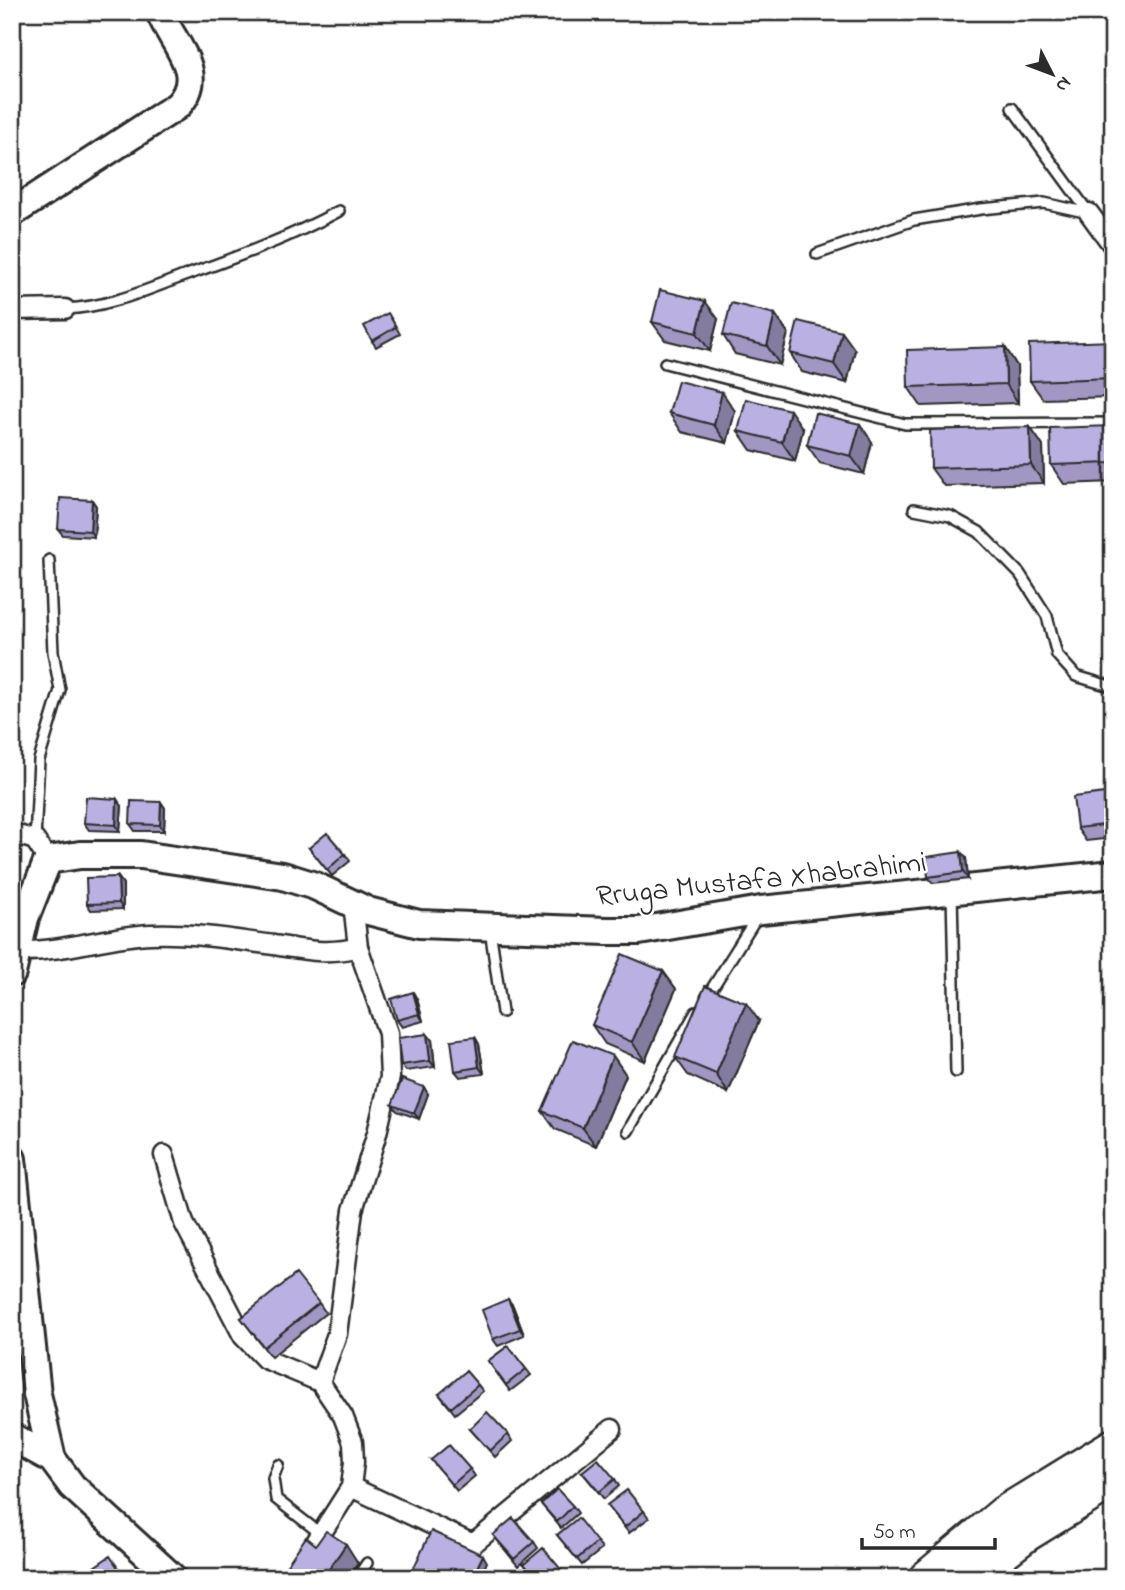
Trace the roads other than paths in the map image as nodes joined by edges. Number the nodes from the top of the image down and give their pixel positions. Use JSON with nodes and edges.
{"nodes":[{"id":1,"x":160,"y":12,"type":"edge"},
{"id":2,"x":1012,"y":108,"type":"dead end"},
{"id":3,"x":339,"y":211,"type":"dead end"},
{"id":4,"x":12,"y":213,"type":"edge"},
{"id":5,"x":1088,"y":213,"type":"junction"},
{"id":6,"x":1113,"y":246,"type":"edge"},
{"id":7,"x":817,"y":254,"type":"dead end"},
{"id":8,"x":65,"y":309,"type":"joint"},
{"id":9,"x":12,"y":310,"type":"edge"},
{"id":10,"x":665,"y":363,"type":"dead end"},
{"id":11,"x":1113,"y":423,"type":"edge"},
{"id":12,"x":914,"y":509,"type":"dead end"},
{"id":13,"x":48,"y":560,"type":"dead end"},
{"id":14,"x":1113,"y":687,"type":"edge"},
{"id":15,"x":12,"y":833,"type":"edge"},
{"id":16,"x":41,"y":850,"type":"junction"},
{"id":17,"x":1113,"y":874,"type":"edge"},
{"id":18,"x":952,"y":891,"type":"junction"},
{"id":19,"x":353,"y":904,"type":"junction"},
{"id":20,"x":761,"y":910,"type":"junction"},
{"id":21,"x":489,"y":927,"type":"junction"},
{"id":22,"x":358,"y":947,"type":"junction"},
{"id":23,"x":16,"y":962,"type":"edge"},
{"id":24,"x":502,"y":1012,"type":"dead end"},
{"id":25,"x":956,"y":1072,"type":"dead end"},
{"id":26,"x":628,"y":1131,"type":"dead end"},
{"id":27,"x":164,"y":1155,"type":"dead end"},
{"id":28,"x":12,"y":1158,"type":"edge"},
{"id":29,"x":320,"y":1382,"type":"junction"},
{"id":30,"x":612,"y":1429,"type":"dead end"},
{"id":31,"x":12,"y":1437,"type":"edge"},
{"id":32,"x":1113,"y":1446,"type":"edge"},
{"id":33,"x":52,"y":1459,"type":"junction"},
{"id":34,"x":278,"y":1465,"type":"dead end"},
{"id":35,"x":1113,"y":1481,"type":"edge"},
{"id":36,"x":351,"y":1486,"type":"junction"},
{"id":37,"x":321,"y":1534,"type":"junction"},
{"id":38,"x":366,"y":1563,"type":"dead end"},
{"id":39,"x":173,"y":1578,"type":"edge"},
{"id":40,"x":293,"y":1578,"type":"edge"},
{"id":41,"x":357,"y":1578,"type":"edge"},
{"id":42,"x":926,"y":1578,"type":"edge"},
{"id":43,"x":970,"y":1578,"type":"edge"}],
"edges":[{"from":1,"to":4,"type":"street"},
{"from":2,"to":5,"type":"lane"},
{"from":3,"to":8,"type":"lane"},
{"from":5,"to":6,"type":"street"},
{"from":5,"to":7,"type":"lane"},
{"from":8,"to":9,"type":"street"},
{"from":10,"to":11,"type":"lane"},
{"from":12,"to":14,"type":"lane"},
{"from":13,"to":16,"type":"lane"},
{"from":15,"to":16,"type":"street"},
{"from":16,"to":19,"type":"street","name":"Rruga Mustafa Xhabrahimi"},
{"from":16,"to":23,"type":"street"},
{"from":17,"to":18,"type":"street","name":"Rruga Mustafa Xhabrahimi"},
{"from":18,"to":20,"type":"street","name":"Rruga Mustafa Xhabrahimi"},
{"from":18,"to":25,"type":"lane"},
{"from":19,"to":21,"type":"street","name":"Rruga Mustafa Xhabrahimi"},
{"from":19,"to":22,"type":"street"},
{"from":20,"to":21,"type":"street","name":"Rruga Mustafa Xhabrahimi"},
{"from":20,"to":26,"type":"lane"},
{"from":21,"to":24,"type":"lane"},
{"from":22,"to":23,"type":"street"},
{"from":22,"to":29,"type":"street"},
{"from":27,"to":29,"type":"street"},
{"from":28,"to":33,"type":"street"},
{"from":29,"to":36,"type":"street"},
{"from":30,"to":36,"type":"street"},
{"from":31,"to":33,"type":"street"},
{"from":32,"to":42,"type":"highway"},
{"from":33,"to":39,"type":"street"},
{"from":34,"to":37,"type":"lane"},
{"from":35,"to":43,"type":"highway"},
{"from":36,"to":37,"type":"street"},
{"from":37,"to":40,"type":"street"},
{"from":38,"to":41,"type":"lane"}]}
